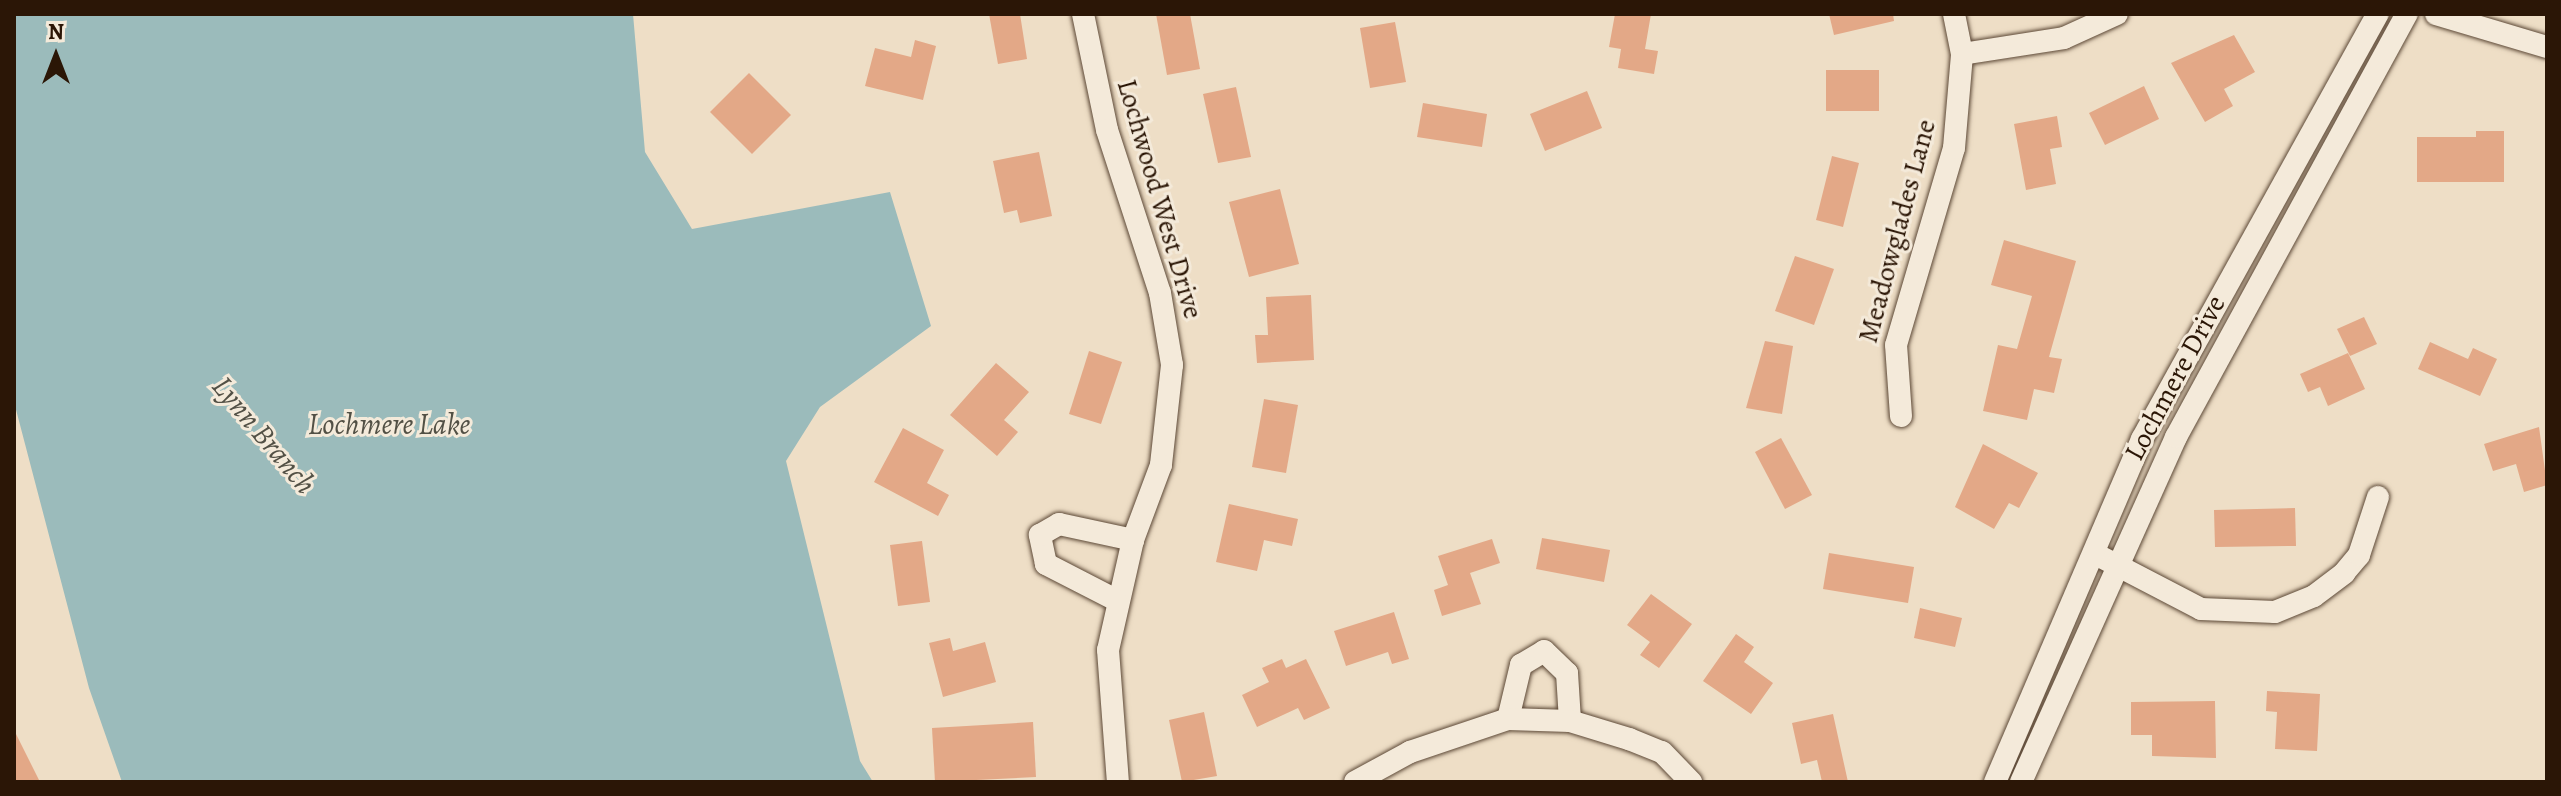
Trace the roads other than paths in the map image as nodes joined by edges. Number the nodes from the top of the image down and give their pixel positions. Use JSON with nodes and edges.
{"nodes":[{"id":1,"x":1083,"y":14,"type":"edge"},
{"id":2,"x":1954,"y":14,"type":"edge"},
{"id":3,"x":2117,"y":14,"type":"edge"},
{"id":4,"x":2378,"y":14,"type":"edge"},
{"id":5,"x":2407,"y":14,"type":"edge"},
{"id":6,"x":2436,"y":14,"type":"edge"},
{"id":7,"x":2547,"y":47,"type":"edge"},
{"id":8,"x":1962,"y":54,"type":"junction"},
{"id":9,"x":1901,"y":416,"type":"dead end"},
{"id":10,"x":2378,"y":497,"type":"dead end"},
{"id":11,"x":1133,"y":540,"type":"junction"},
{"id":12,"x":2092,"y":551,"type":"junction"},
{"id":13,"x":2114,"y":565,"type":"junction"},
{"id":14,"x":1116,"y":600,"type":"junction"},
{"id":15,"x":1508,"y":719,"type":"junction"},
{"id":16,"x":1570,"y":721,"type":"junction"},
{"id":17,"x":1118,"y":782,"type":"edge"},
{"id":18,"x":1355,"y":782,"type":"edge"},
{"id":19,"x":1691,"y":782,"type":"edge"},
{"id":20,"x":1995,"y":782,"type":"edge"},
{"id":21,"x":2021,"y":782,"type":"edge"}],
"edges":[{"from":1,"to":11,"type":"street","name":"Lochwood West Drive"},
{"from":2,"to":8,"type":"street","name":"Meadowglades Lane"},
{"from":3,"to":8,"type":"street"},
{"from":4,"to":12,"type":"street","name":"Lochmere Drive"},
{"from":5,"to":13,"type":"street","name":"Lochmere Drive"},
{"from":6,"to":7,"type":"street"},
{"from":8,"to":9,"type":"street","name":"Meadowglades Lane"},
{"from":10,"to":13,"type":"street"},
{"from":11,"to":14,"type":"street","name":"Lochwood West Drive"},
{"from":11,"to":14,"type":"street"},
{"from":12,"to":13,"type":"street"},
{"from":12,"to":20,"type":"street","name":"Lochmere Drive"},
{"from":13,"to":21,"type":"street","name":"Lochmere Drive"},
{"from":14,"to":17,"type":"street","name":"Lochwood West Drive"},
{"from":15,"to":16,"type":"street"},
{"from":15,"to":16,"type":"street"},
{"from":15,"to":18,"type":"street"},
{"from":16,"to":19,"type":"street"}]}
